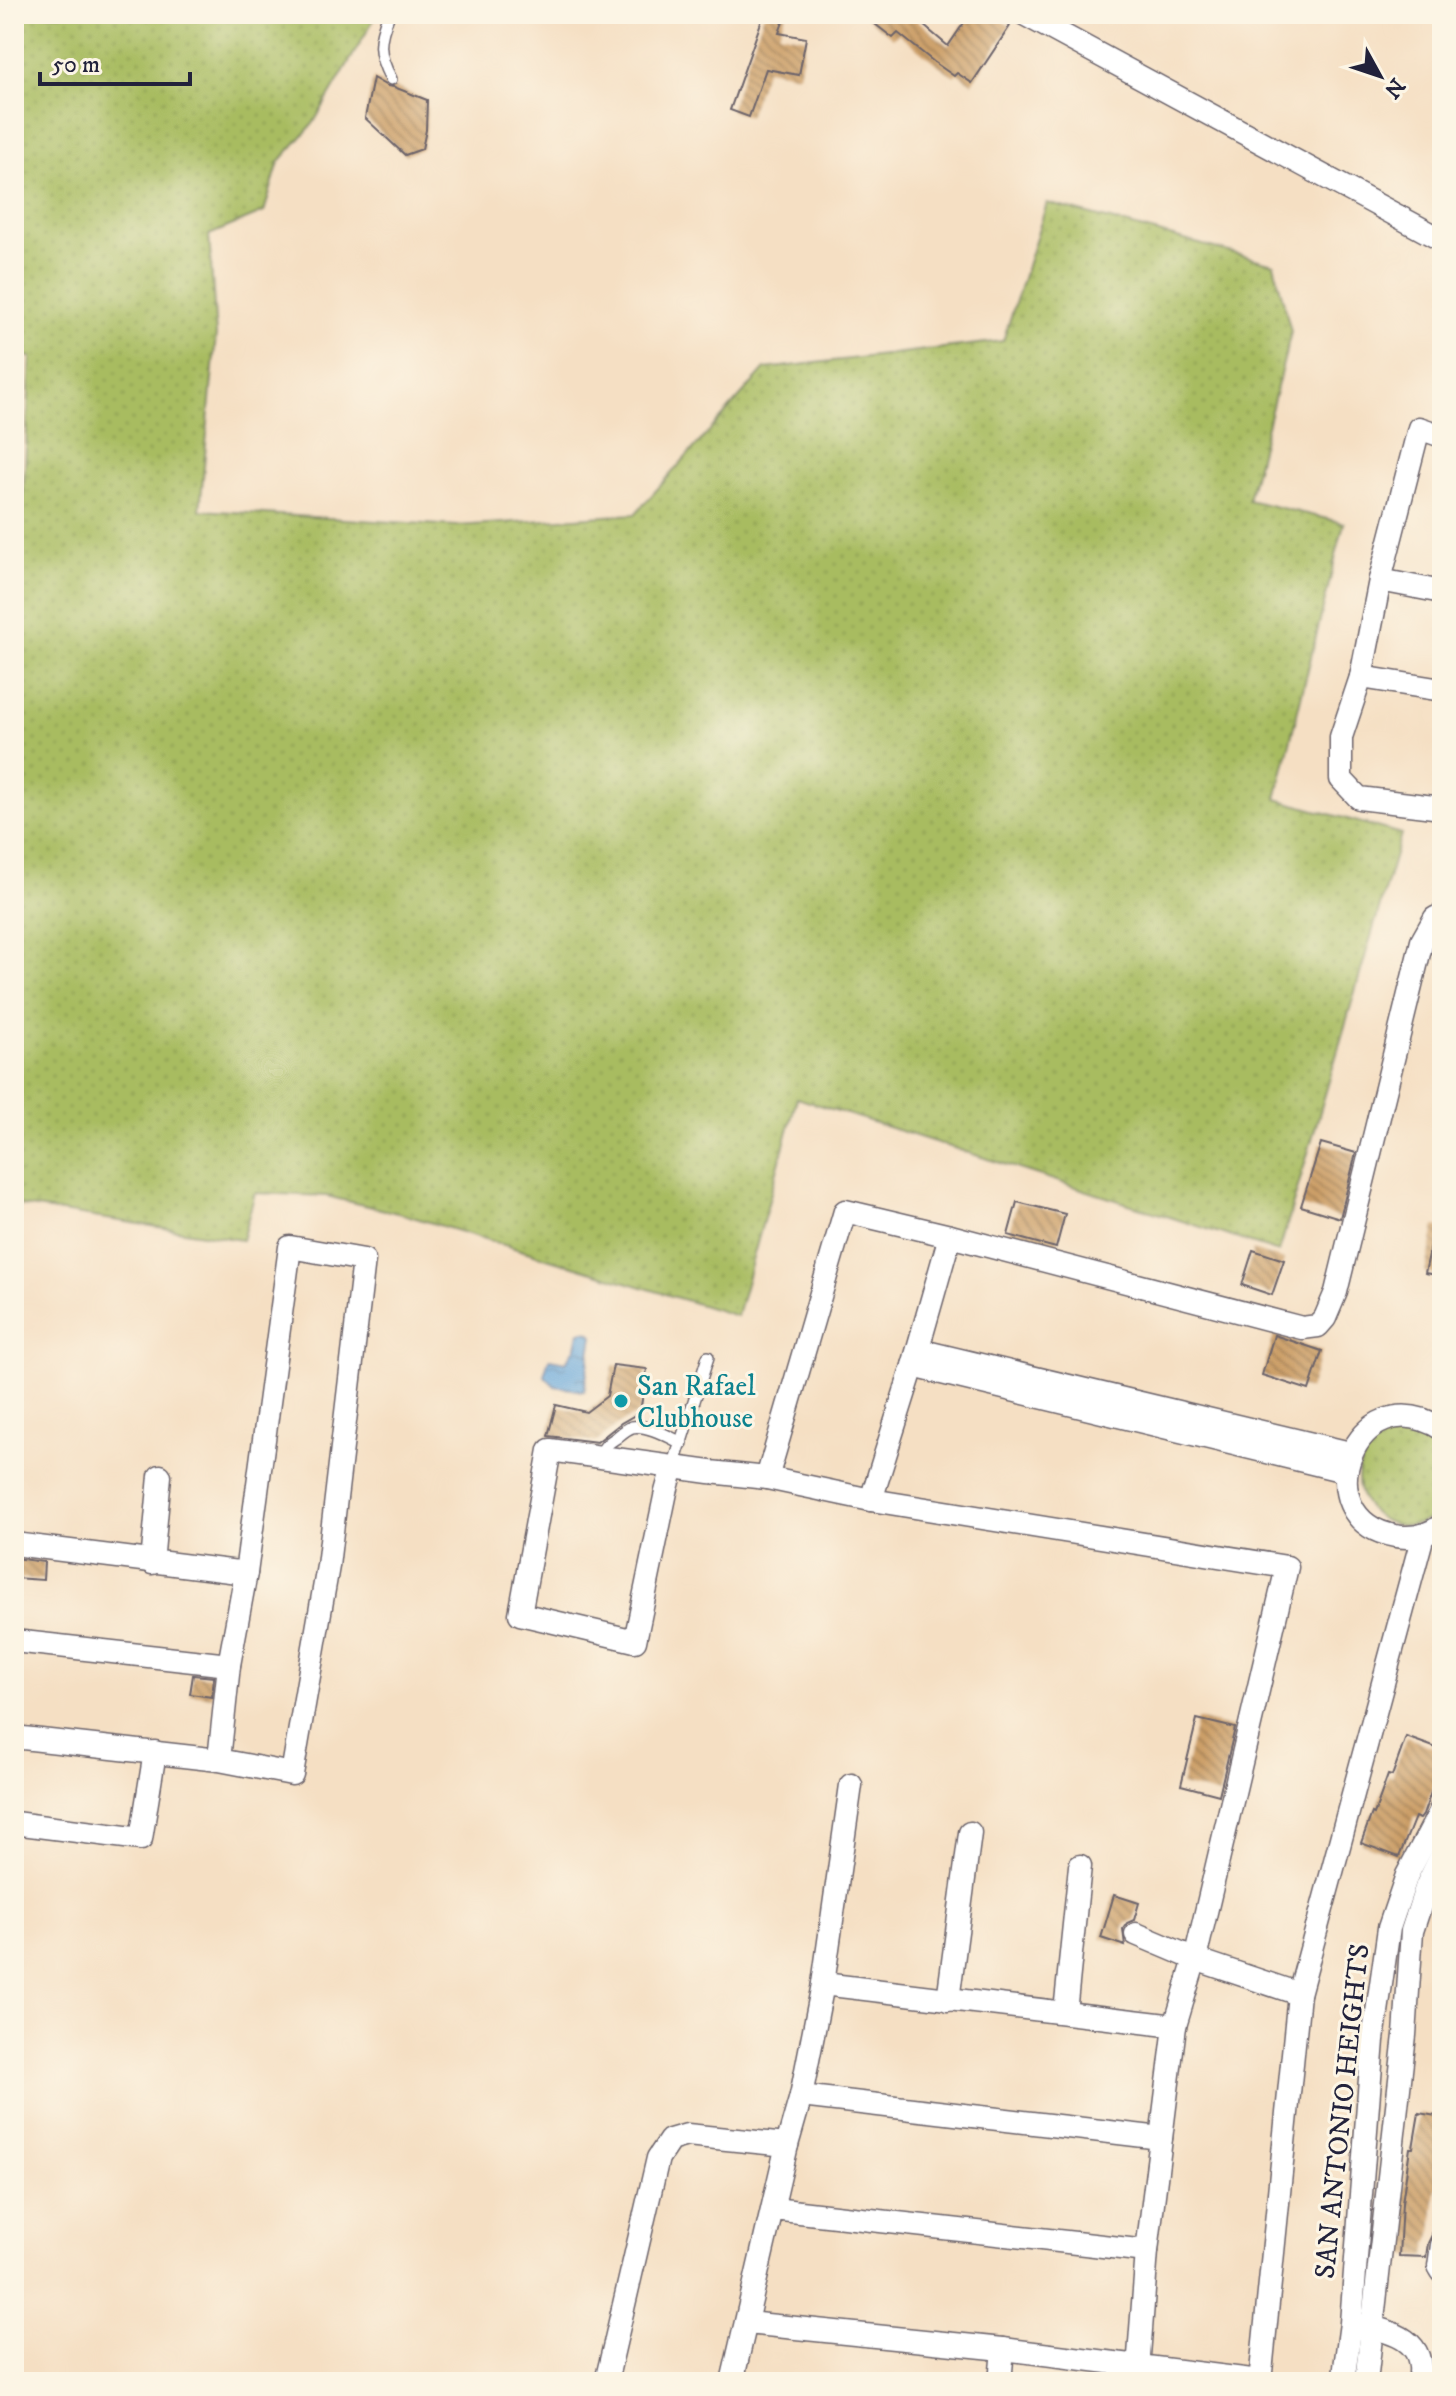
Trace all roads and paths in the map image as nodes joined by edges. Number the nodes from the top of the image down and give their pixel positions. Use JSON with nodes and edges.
{"nodes":[{"id":1,"x":389,"y":14,"type":"edge"},
{"id":2,"x":1024,"y":14,"type":"edge"},
{"id":3,"x":391,"y":79,"type":"dead end"},
{"id":4,"x":1442,"y":240,"type":"edge"},
{"id":5,"x":1442,"y":436,"type":"edge"},
{"id":6,"x":1380,"y":580,"type":"junction"},
{"id":7,"x":1442,"y":592,"type":"edge"},
{"id":8,"x":1361,"y":677,"type":"junction"},
{"id":9,"x":1442,"y":690,"type":"edge"},
{"id":10,"x":1442,"y":808,"type":"edge"},
{"id":11,"x":1442,"y":915,"type":"edge"},
{"id":12,"x":950,"y":1236,"type":"junction"},
{"id":13,"x":708,"y":1357,"type":"dead end"},
{"id":14,"x":916,"y":1358,"type":"junction"},
{"id":15,"x":1442,"y":1429,"type":"edge"},
{"id":16,"x":682,"y":1443,"type":"junction"},
{"id":17,"x":601,"y":1458,"type":"junction"},
{"id":18,"x":1348,"y":1462,"type":"junction"},
{"id":19,"x":673,"y":1467,"type":"junction"},
{"id":20,"x":160,"y":1476,"type":"dead end"},
{"id":21,"x":767,"y":1478,"type":"junction"},
{"id":22,"x":871,"y":1500,"type":"junction"},
{"id":23,"x":1432,"y":1530,"type":"edge"},
{"id":24,"x":14,"y":1544,"type":"edge"},
{"id":25,"x":152,"y":1563,"type":"junction"},
{"id":26,"x":246,"y":1573,"type":"junction"},
{"id":27,"x":14,"y":1641,"type":"edge"},
{"id":28,"x":229,"y":1665,"type":"junction"},
{"id":29,"x":14,"y":1737,"type":"edge"},
{"id":30,"x":155,"y":1752,"type":"junction"},
{"id":31,"x":219,"y":1760,"type":"junction"},
{"id":32,"x":851,"y":1785,"type":"dead end"},
{"id":33,"x":1442,"y":1808,"type":"edge"},
{"id":34,"x":14,"y":1823,"type":"edge"},
{"id":35,"x":970,"y":1833,"type":"dead end"},
{"id":36,"x":1442,"y":1854,"type":"edge"},
{"id":37,"x":1080,"y":1866,"type":"dead end"},
{"id":38,"x":1136,"y":1934,"type":"dead end"},
{"id":39,"x":1195,"y":1959,"type":"junction"},
{"id":40,"x":823,"y":1984,"type":"junction"},
{"id":41,"x":1299,"y":1994,"type":"junction"},
{"id":42,"x":948,"y":2000,"type":"junction"},
{"id":43,"x":1065,"y":2012,"type":"junction"},
{"id":44,"x":1175,"y":2026,"type":"junction"},
{"id":45,"x":801,"y":2096,"type":"junction"},
{"id":46,"x":1161,"y":2138,"type":"junction"},
{"id":47,"x":787,"y":2145,"type":"junction"},
{"id":48,"x":773,"y":2209,"type":"junction"},
{"id":49,"x":1442,"y":2245,"type":"edge"},
{"id":50,"x":1147,"y":2251,"type":"junction"},
{"id":51,"x":1442,"y":2271,"type":"edge"},
{"id":52,"x":747,"y":2323,"type":"junction"},
{"id":53,"x":1362,"y":2325,"type":"junction"},
{"id":54,"x":1003,"y":2349,"type":"junction"},
{"id":55,"x":1138,"y":2374,"type":"edge"},
{"id":56,"x":1427,"y":2374,"type":"edge"},
{"id":57,"x":606,"y":2382,"type":"edge"},
{"id":58,"x":732,"y":2382,"type":"edge"},
{"id":59,"x":1000,"y":2382,"type":"edge"},
{"id":60,"x":1260,"y":2382,"type":"edge"},
{"id":61,"x":1343,"y":2382,"type":"edge"},
{"id":62,"x":1366,"y":2382,"type":"edge"}],
"edges":[{"from":1,"to":3,"type":"lane"},
{"from":2,"to":4,"type":"street"},
{"from":5,"to":6,"type":"street"},
{"from":6,"to":7,"type":"street"},
{"from":6,"to":8,"type":"street"},
{"from":8,"to":9,"type":"street"},
{"from":8,"to":10,"type":"street"},
{"from":11,"to":12,"type":"street"},
{"from":12,"to":14,"type":"street"},
{"from":12,"to":21,"type":"street"},
{"from":13,"to":16,"type":"lane"},
{"from":14,"to":18,"type":"street"},
{"from":14,"to":22,"type":"street"},
{"from":15,"to":18,"type":"street"},
{"from":16,"to":17,"type":"lane"},
{"from":16,"to":19,"type":"lane"},
{"from":17,"to":19,"type":"street"},
{"from":17,"to":19,"type":"street"},
{"from":18,"to":23,"type":"street"},
{"from":19,"to":21,"type":"street"},
{"from":20,"to":25,"type":"street"},
{"from":21,"to":22,"type":"street"},
{"from":22,"to":39,"type":"street"},
{"from":23,"to":41,"type":"street"},
{"from":24,"to":25,"type":"street"},
{"from":25,"to":26,"type":"street"},
{"from":26,"to":28,"type":"street"},
{"from":26,"to":31,"type":"street"},
{"from":27,"to":28,"type":"street"},
{"from":28,"to":31,"type":"street"},
{"from":29,"to":30,"type":"street"},
{"from":30,"to":31,"type":"street"},
{"from":30,"to":34,"type":"street"},
{"from":32,"to":40,"type":"street"},
{"from":33,"to":53,"type":"street","name":"SAN ANTONIO HEIGHTS"},
{"from":35,"to":42,"type":"street"},
{"from":36,"to":53,"type":"street","name":"SAN ANTONIO HEIGHTS"},
{"from":37,"to":43,"type":"street"},
{"from":38,"to":39,"type":"street"},
{"from":39,"to":41,"type":"street"},
{"from":39,"to":44,"type":"street"},
{"from":40,"to":42,"type":"street"},
{"from":40,"to":45,"type":"street"},
{"from":41,"to":60,"type":"street"},
{"from":42,"to":43,"type":"street"},
{"from":43,"to":44,"type":"street"},
{"from":44,"to":46,"type":"street"},
{"from":45,"to":46,"type":"street"},
{"from":45,"to":47,"type":"street"},
{"from":46,"to":50,"type":"street"},
{"from":47,"to":48,"type":"street"},
{"from":47,"to":57,"type":"street"},
{"from":48,"to":50,"type":"street"},
{"from":48,"to":52,"type":"street"},
{"from":49,"to":51,"type":"street"},
{"from":50,"to":55,"type":"street"},
{"from":52,"to":54,"type":"street"},
{"from":52,"to":58,"type":"street"},
{"from":53,"to":56,"type":"street"},
{"from":53,"to":61,"type":"street","name":"SAN ANTONIO HEIGHTS"},
{"from":53,"to":62,"type":"street","name":"SAN ANTONIO HEIGHTS"},
{"from":54,"to":55,"type":"street"},
{"from":54,"to":59,"type":"street"},
{"from":55,"to":60,"type":"street"}]}
